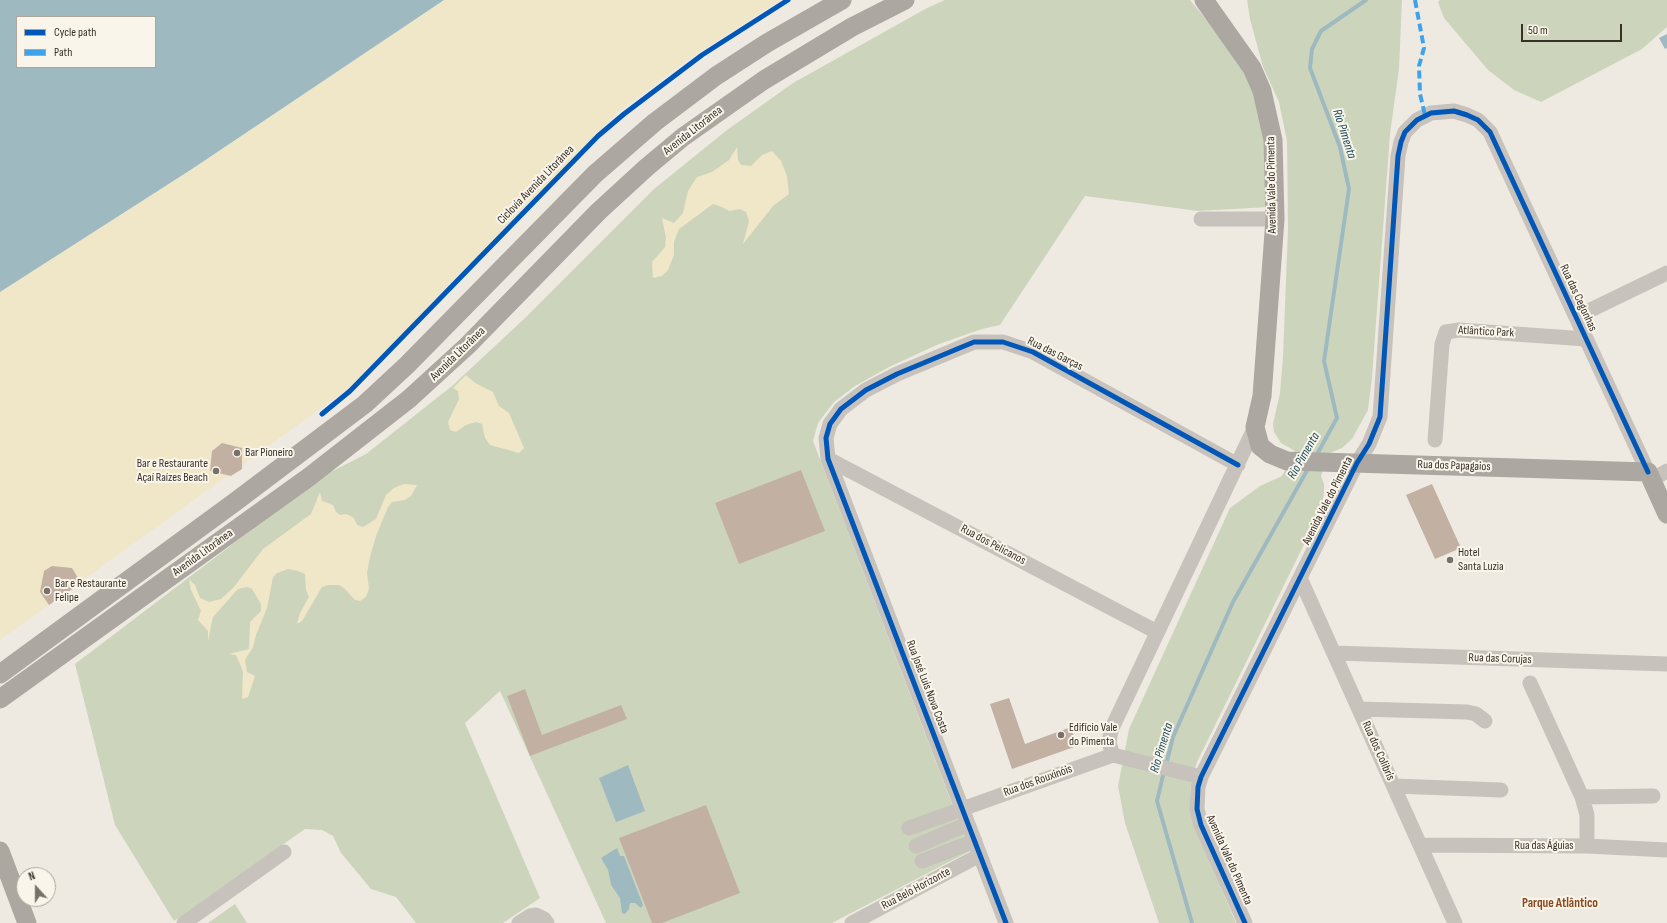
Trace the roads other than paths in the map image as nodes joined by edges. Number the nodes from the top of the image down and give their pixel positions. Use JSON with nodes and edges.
{"nodes":[{"id":1,"x":842,"y":0,"type":"edge"},
{"id":2,"x":905,"y":0,"type":"edge"},
{"id":3,"x":1204,"y":0,"type":"edge"},
{"id":4,"x":1490,"y":132,"type":"joint"},
{"id":5,"x":1200,"y":218,"type":"dead end"},
{"id":6,"x":1275,"y":219,"type":"junction"},
{"id":7,"x":1667,"y":273,"type":"edge"},
{"id":8,"x":1576,"y":317,"type":"junction"},
{"id":9,"x":1586,"y":339,"type":"junction"},
{"id":10,"x":407,"y":365,"type":"junction"},
{"id":11,"x":385,"y":419,"type":"junction"},
{"id":12,"x":1255,"y":427,"type":"junction"},
{"id":13,"x":335,"y":428,"type":"junction"},
{"id":14,"x":1435,"y":440,"type":"dead end"},
{"id":15,"x":1263,"y":449,"type":"junction"},
{"id":16,"x":828,"y":459,"type":"junction"},
{"id":17,"x":1238,"y":464,"type":"junction"},
{"id":18,"x":1355,"y":468,"type":"junction"},
{"id":19,"x":1655,"y":474,"type":"edge"},
{"id":20,"x":309,"y":476,"type":"junction"},
{"id":21,"x":1665,"y":507,"type":"edge"},
{"id":22,"x":1300,"y":578,"type":"junction"},
{"id":23,"x":1157,"y":632,"type":"junction"},
{"id":24,"x":1334,"y":653,"type":"junction"},
{"id":25,"x":1667,"y":664,"type":"edge"},
{"id":26,"x":0,"y":674,"type":"edge"},
{"id":27,"x":1530,"y":684,"type":"dead end"},
{"id":28,"x":0,"y":698,"type":"edge"},
{"id":29,"x":1359,"y":709,"type":"junction"},
{"id":30,"x":1485,"y":721,"type":"dead end"},
{"id":31,"x":1113,"y":755,"type":"junction"},
{"id":32,"x":1201,"y":777,"type":"junction"},
{"id":33,"x":1394,"y":786,"type":"junction"},
{"id":34,"x":1501,"y":790,"type":"dead end"},
{"id":35,"x":1653,"y":796,"type":"dead end"},
{"id":36,"x":1582,"y":797,"type":"junction"},
{"id":37,"x":962,"y":808,"type":"junction"},
{"id":38,"x":968,"y":824,"type":"junction"},
{"id":39,"x":909,"y":828,"type":"dead end"},
{"id":40,"x":975,"y":841,"type":"junction"},
{"id":41,"x":1420,"y":845,"type":"junction"},
{"id":42,"x":916,"y":846,"type":"dead end"},
{"id":43,"x":1587,"y":846,"type":"junction"},
{"id":44,"x":1667,"y":850,"type":"edge"},
{"id":45,"x":0,"y":851,"type":"edge"},
{"id":46,"x":284,"y":852,"type":"dead end"},
{"id":47,"x":980,"y":855,"type":"junction"},
{"id":48,"x":922,"y":861,"type":"dead end"},
{"id":49,"x":542,"y":919,"type":"edge"},
{"id":50,"x":27,"y":923,"type":"edge"},
{"id":51,"x":184,"y":923,"type":"edge"},
{"id":52,"x":518,"y":923,"type":"edge"},
{"id":53,"x":852,"y":923,"type":"edge"},
{"id":54,"x":1006,"y":923,"type":"edge"},
{"id":55,"x":1245,"y":923,"type":"edge"},
{"id":56,"x":1455,"y":923,"type":"edge"}],
"edges":[{"from":1,"to":10,"type":"main road","name":"Avenida Litorânea"},
{"from":2,"to":11,"type":"main road","name":"Avenida Litorânea"},
{"from":3,"to":6,"type":"main road","name":"Avenida Vale do Pimenta"},
{"from":4,"to":8,"type":"street","name":"Rua das Cegonhas"},
{"from":4,"to":18,"type":"street","name":"Avenida Vale do Pimenta"},
{"from":5,"to":6,"type":"street"},
{"from":6,"to":12,"type":"main road","name":"Avenida Vale do Pimenta"},
{"from":7,"to":8,"type":"street"},
{"from":8,"to":9,"type":"street","name":"Rua das Cegonhas"},
{"from":9,"to":14,"type":"street","name":"Atlântico Park"},
{"from":9,"to":19,"type":"street","name":"Rua das Cegonhas"},
{"from":10,"to":11,"type":"main road"},
{"from":10,"to":13,"type":"main road","name":"Avenida Litorânea"},
{"from":11,"to":20,"type":"main road","name":"Avenida Litorânea"},
{"from":12,"to":15,"type":"main road","name":"Avenida Vale do Pimenta"},
{"from":12,"to":17,"type":"street"},
{"from":13,"to":20,"type":"main road"},
{"from":13,"to":26,"type":"main road","name":"Avenida Litorânea"},
{"from":15,"to":17,"type":"street"},
{"from":15,"to":18,"type":"main road","name":"Rua dos Papagaios"},
{"from":16,"to":17,"type":"street","name":"Rua das Garças"},
{"from":16,"to":23,"type":"street","name":"Rua dos Pelicanos"},
{"from":16,"to":37,"type":"street","name":"Rua José Luís Nova Costa"},
{"from":17,"to":23,"type":"street"},
{"from":18,"to":19,"type":"main road","name":"Rua dos Papagaios"},
{"from":18,"to":22,"type":"street","name":"Avenida Vale do Pimenta"},
{"from":19,"to":21,"type":"main road","name":"Rua das Cegonhas"},
{"from":20,"to":28,"type":"main road","name":"Avenida Litorânea"},
{"from":22,"to":24,"type":"street","name":"Rua dos Colibrís"},
{"from":22,"to":32,"type":"street","name":"Avenida Vale do Pimenta"},
{"from":23,"to":31,"type":"street"},
{"from":24,"to":25,"type":"street","name":"Rua das Corujas"},
{"from":24,"to":29,"type":"street","name":"Rua dos Colibrís"},
{"from":27,"to":36,"type":"street"},
{"from":29,"to":30,"type":"street"},
{"from":29,"to":33,"type":"street","name":"Rua dos Colibrís"},
{"from":31,"to":32,"type":"street"},
{"from":31,"to":37,"type":"street","name":"Rua dos Rouxinóis"},
{"from":32,"to":55,"type":"street","name":"Avenida Vale do Pimenta"},
{"from":33,"to":34,"type":"street"},
{"from":33,"to":41,"type":"street","name":"Rua dos Colibrís"},
{"from":35,"to":36,"type":"street"},
{"from":36,"to":43,"type":"street"},
{"from":37,"to":38,"type":"street","name":"Rua José Luís Nova Costa"},
{"from":37,"to":39,"type":"street","name":"Rua dos Rouxinóis"},
{"from":38,"to":40,"type":"street","name":"Rua José Luís Nova Costa"},
{"from":38,"to":42,"type":"street"},
{"from":40,"to":47,"type":"street","name":"Rua José Luís Nova Costa"},
{"from":40,"to":48,"type":"street"},
{"from":41,"to":43,"type":"street","name":"Rua das Águias"},
{"from":41,"to":56,"type":"street","name":"Rua dos Colibrís"},
{"from":43,"to":44,"type":"street","name":"Rua das Águias"},
{"from":45,"to":50,"type":"main road"},
{"from":46,"to":51,"type":"street"},
{"from":47,"to":53,"type":"street","name":"Rua Belo Horizonte"},
{"from":47,"to":54,"type":"street","name":"Rua José Luís Nova Costa"},
{"from":49,"to":52,"type":"street"}]}
